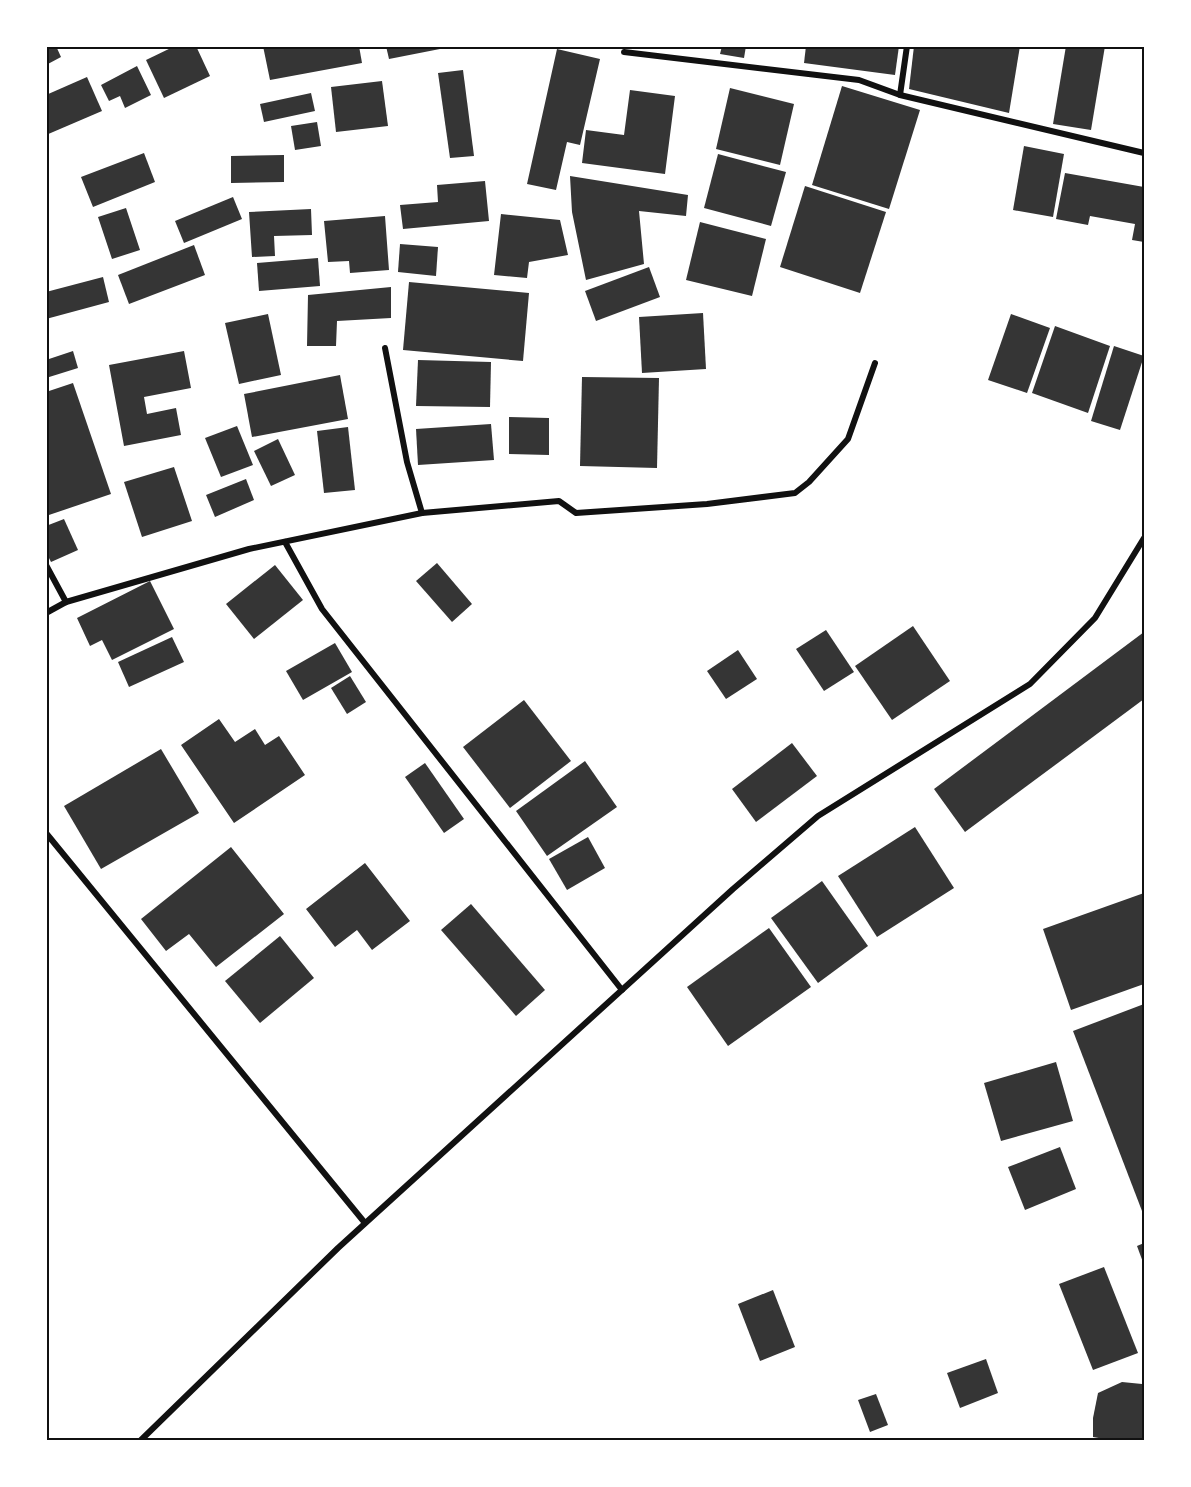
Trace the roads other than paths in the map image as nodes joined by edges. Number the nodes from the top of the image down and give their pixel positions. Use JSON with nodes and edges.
{"nodes":[{"id":1,"x":907,"y":46,"type":"edge"},
{"id":2,"x":624,"y":52,"type":"dead end"},
{"id":3,"x":900,"y":95,"type":"junction"},
{"id":4,"x":1144,"y":153,"type":"edge"},
{"id":5,"x":385,"y":348,"type":"dead end"},
{"id":6,"x":875,"y":363,"type":"dead end"},
{"id":7,"x":422,"y":513,"type":"junction"},
{"id":8,"x":1144,"y":538,"type":"edge"},
{"id":9,"x":285,"y":542,"type":"junction"},
{"id":10,"x":46,"y":565,"type":"edge"},
{"id":11,"x":66,"y":602,"type":"junction"},
{"id":12,"x":46,"y":613,"type":"edge"},
{"id":13,"x":46,"y":833,"type":"edge"},
{"id":14,"x":622,"y":990,"type":"junction"},
{"id":15,"x":365,"y":1223,"type":"junction"},
{"id":16,"x":141,"y":1440,"type":"edge"}],
"edges":[{"from":1,"to":3,"type":"street"},
{"from":2,"to":3,"type":"street"},
{"from":3,"to":4,"type":"street"},
{"from":5,"to":7,"type":"street"},
{"from":6,"to":7,"type":"street"},
{"from":7,"to":9,"type":"street"},
{"from":8,"to":14,"type":"street"},
{"from":9,"to":11,"type":"street"},
{"from":9,"to":14,"type":"street"},
{"from":10,"to":11,"type":"street"},
{"from":11,"to":12,"type":"street"},
{"from":13,"to":15,"type":"street"},
{"from":14,"to":15,"type":"street"},
{"from":15,"to":16,"type":"street"}]}
